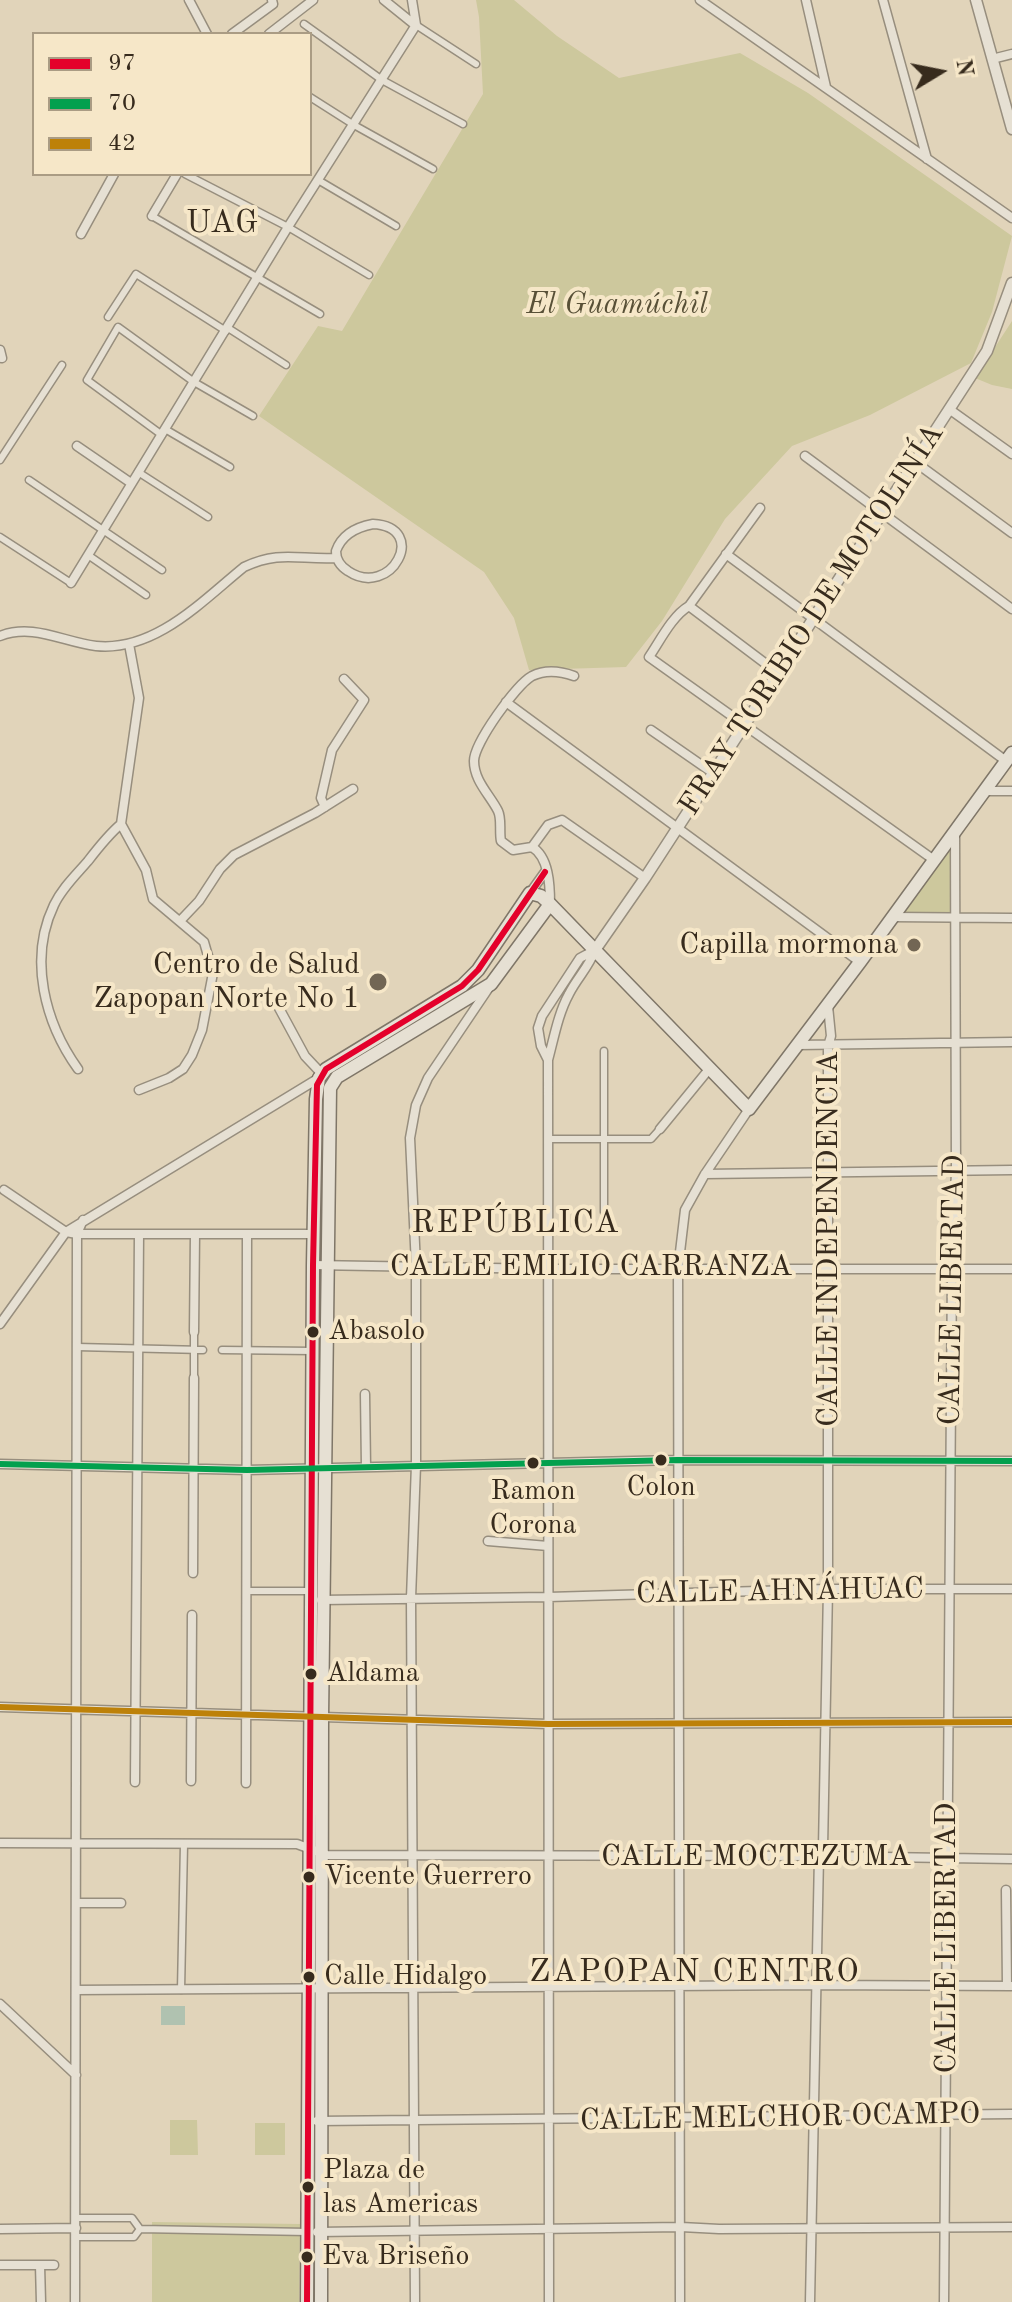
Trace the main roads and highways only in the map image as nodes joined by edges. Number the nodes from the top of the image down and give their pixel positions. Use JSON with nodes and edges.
{"nodes":[{"id":1,"x":1009,"y":757,"type":"edge"},
{"id":2,"x":550,"y":904,"type":"junction"},
{"id":3,"x":322,"y":1143,"type":"junction"},
{"id":4,"x":320,"y":1265,"type":"junction"},
{"id":5,"x":318,"y":1468,"type":"junction"},
{"id":6,"x":316,"y":1718,"type":"junction"},
{"id":7,"x":315,"y":2232,"type":"junction"},
{"id":8,"x":307,"y":2302,"type":"edge"},
{"id":9,"x":321,"y":2302,"type":"edge"}],
"edges":[{"from":1,"to":2,"type":"main road"},
{"from":2,"to":3,"type":"main road"},
{"from":2,"to":3,"type":"main road"},
{"from":3,"to":4,"type":"main road"},
{"from":3,"to":4,"type":"main road"},
{"from":4,"to":5,"type":"main road"},
{"from":4,"to":5,"type":"main road"},
{"from":5,"to":6,"type":"main road"},
{"from":6,"to":7,"type":"main road"},
{"from":6,"to":7,"type":"main road"},
{"from":7,"to":8,"type":"main road"},
{"from":7,"to":9,"type":"main road"}]}
